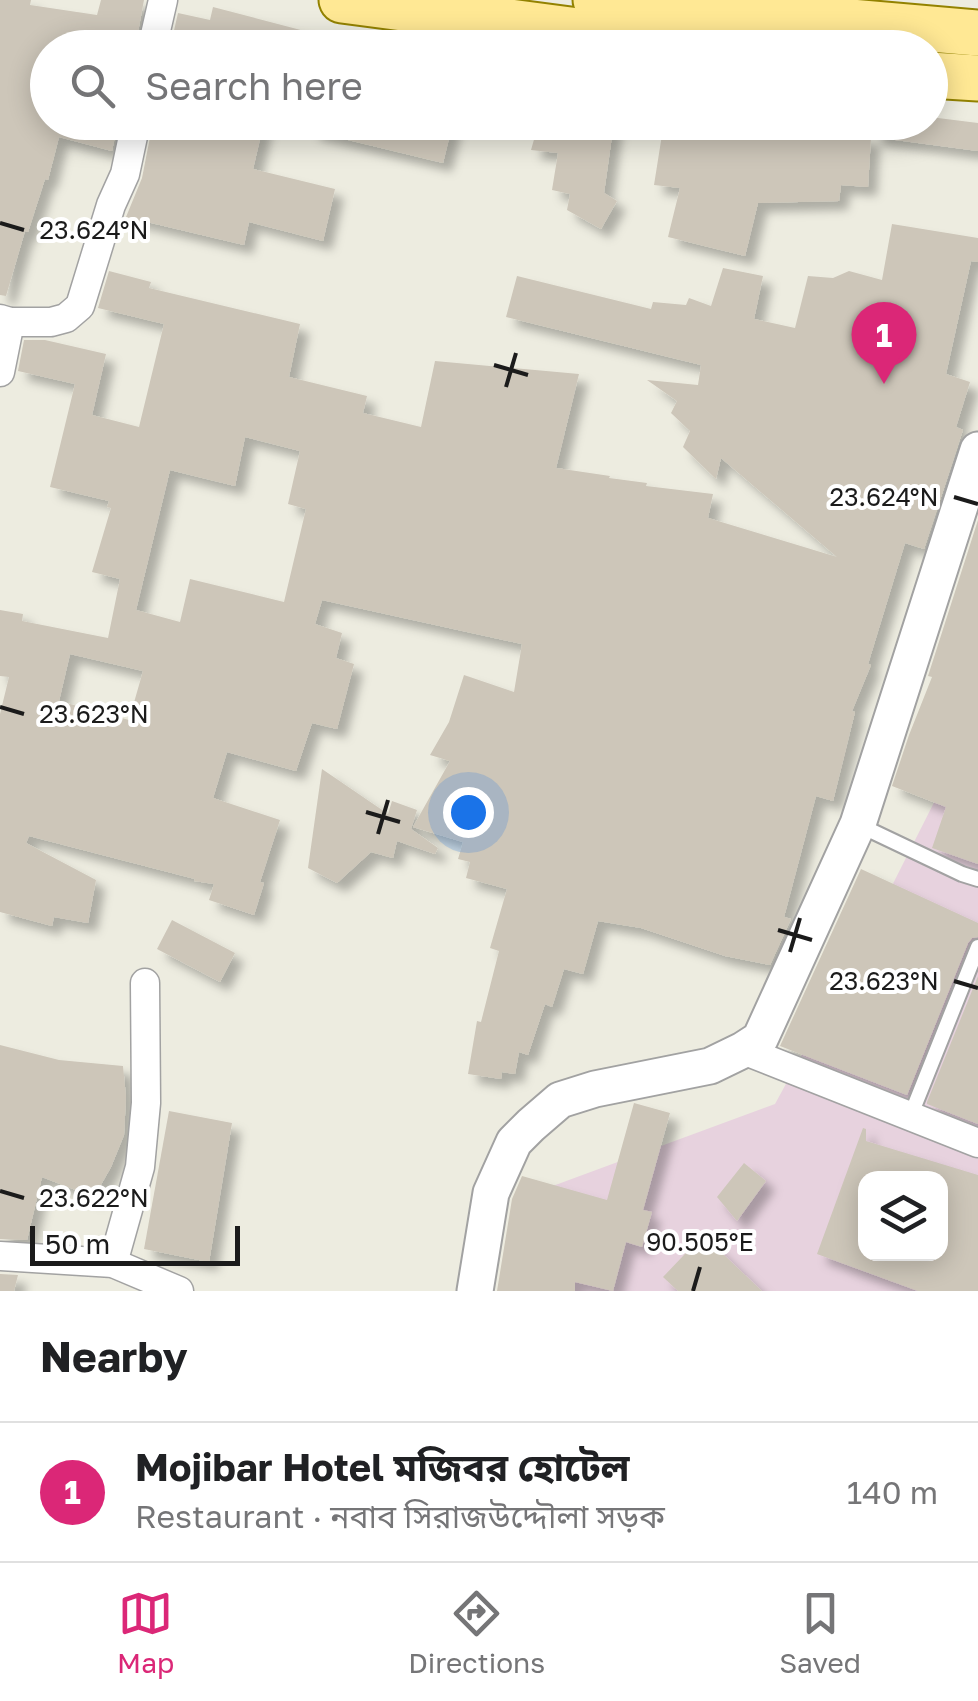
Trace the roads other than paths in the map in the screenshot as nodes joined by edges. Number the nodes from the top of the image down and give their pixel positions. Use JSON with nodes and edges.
{"nodes":[{"id":1,"x":163,"y":0,"type":"edge"},
{"id":2,"x":342,"y":0,"type":"edge"},
{"id":3,"x":596,"y":0,"type":"edge"},
{"id":4,"x":156,"y":30,"type":"edge"},
{"id":5,"x":570,"y":30,"type":"edge"},
{"id":6,"x":943,"y":30,"type":"edge"},
{"id":7,"x":948,"y":30,"type":"edge"},
{"id":8,"x":978,"y":33,"type":"edge"},
{"id":9,"x":948,"y":76,"type":"edge"},
{"id":10,"x":978,"y":78,"type":"edge"},
{"id":11,"x":132,"y":140,"type":"edge"},
{"id":12,"x":5,"y":320,"type":"edge"},
{"id":13,"x":0,"y":372,"type":"edge"},
{"id":14,"x":978,"y":450,"type":"edge"},
{"id":15,"x":858,"y":824,"type":"junction"},
{"id":16,"x":978,"y":879,"type":"edge"},
{"id":17,"x":978,"y":948,"type":"edge"},
{"id":18,"x":145,"y":983,"type":"dead end"},
{"id":19,"x":743,"y":1050,"type":"junction"},
{"id":20,"x":910,"y":1118,"type":"junction"},
{"id":21,"x":978,"y":1144,"type":"edge"},
{"id":22,"x":0,"y":1256,"type":"edge"},
{"id":23,"x":114,"y":1263,"type":"junction"},
{"id":24,"x":179,"y":1291,"type":"edge"},
{"id":25,"x":475,"y":1291,"type":"edge"}],
"edges":[{"from":1,"to":4,"type":"street"},
{"from":2,"to":5,"type":"main road"},
{"from":3,"to":6,"type":"main road"},
{"from":7,"to":8,"type":"main road"},
{"from":9,"to":10,"type":"main road"},
{"from":11,"to":12,"type":"street"},
{"from":12,"to":13,"type":"street"},
{"from":14,"to":15,"type":"street"},
{"from":15,"to":16,"type":"lane"},
{"from":15,"to":19,"type":"street"},
{"from":17,"to":20,"type":"lane"},
{"from":18,"to":23,"type":"street"},
{"from":19,"to":20,"type":"street"},
{"from":19,"to":25,"type":"street"},
{"from":20,"to":21,"type":"street"},
{"from":22,"to":23,"type":"street"},
{"from":23,"to":24,"type":"street"}]}
